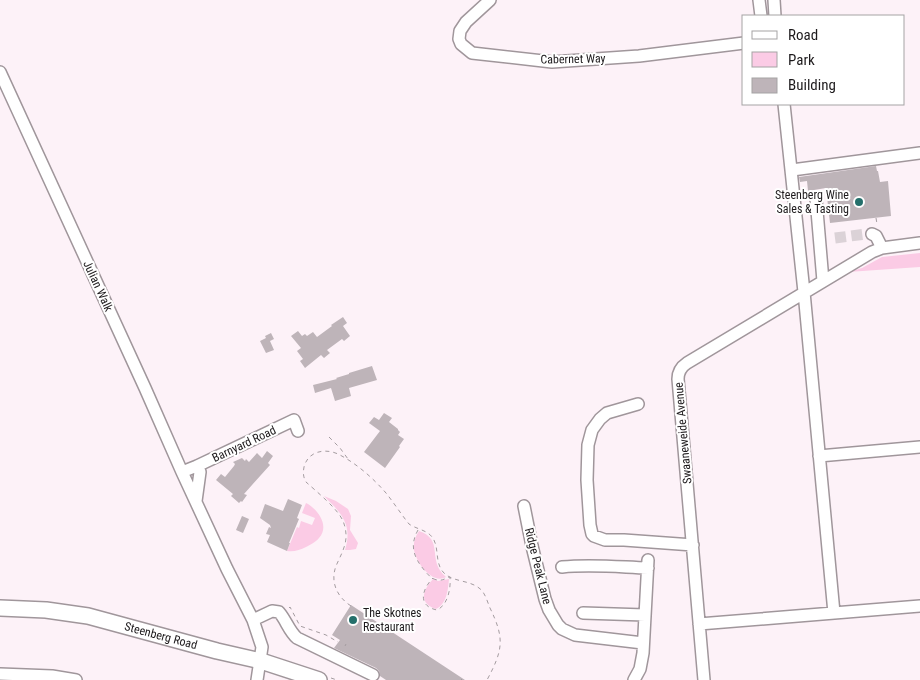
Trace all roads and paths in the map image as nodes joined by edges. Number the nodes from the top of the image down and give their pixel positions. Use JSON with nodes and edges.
{"nodes":[{"id":1,"x":490,"y":0,"type":"edge"},
{"id":2,"x":759,"y":0,"type":"edge"},
{"id":3,"x":774,"y":0,"type":"edge"},
{"id":4,"x":761,"y":15,"type":"edge"},
{"id":5,"x":775,"y":15,"type":"edge"},
{"id":6,"x":742,"y":43,"type":"edge"},
{"id":7,"x":0,"y":72,"type":"edge"},
{"id":8,"x":784,"y":105,"type":"edge"},
{"id":9,"x":920,"y":153,"type":"edge"},
{"id":10,"x":792,"y":170,"type":"junction"},
{"id":11,"x":816,"y":199,"type":"dead end"},
{"id":12,"x":872,"y":234,"type":"dead end"},
{"id":13,"x":920,"y":243,"type":"edge"},
{"id":14,"x":882,"y":248,"type":"junction"},
{"id":15,"x":823,"y":281,"type":"junction"},
{"id":16,"x":804,"y":292,"type":"junction"},
{"id":17,"x":638,"y":404,"type":"dead end"},
{"id":18,"x":298,"y":431,"type":"dead end"},
{"id":19,"x":329,"y":437,"type":"dead end"},
{"id":20,"x":920,"y":447,"type":"edge"},
{"id":21,"x":819,"y":456,"type":"junction"},
{"id":22,"x":348,"y":461,"type":"junction"},
{"id":23,"x":197,"y":466,"type":"junction"},
{"id":24,"x":182,"y":472,"type":"junction"},
{"id":25,"x":196,"y":501,"type":"junction"},
{"id":26,"x":524,"y":506,"type":"dead end"},
{"id":27,"x":419,"y":530,"type":"junction"},
{"id":28,"x":693,"y":544,"type":"junction"},
{"id":29,"x":562,"y":567,"type":"dead end"},
{"id":30,"x":450,"y":577,"type":"junction"},
{"id":31,"x":433,"y":578,"type":"junction"},
{"id":32,"x":351,"y":606,"type":"dead end"},
{"id":33,"x":920,"y":606,"type":"edge"},
{"id":34,"x":0,"y":608,"type":"edge"},
{"id":35,"x":285,"y":610,"type":"dead end"},
{"id":36,"x":583,"y":613,"type":"dead end"},
{"id":37,"x":834,"y":613,"type":"junction"},
{"id":38,"x":645,"y":615,"type":"junction"},
{"id":39,"x":253,"y":620,"type":"junction"},
{"id":40,"x":699,"y":624,"type":"junction"},
{"id":41,"x":338,"y":642,"type":"dead end"},
{"id":42,"x":643,"y":643,"type":"junction"},
{"id":43,"x":261,"y":662,"type":"junction"},
{"id":44,"x":0,"y":674,"type":"edge"},
{"id":45,"x":373,"y":675,"type":"dead end"},
{"id":46,"x":76,"y":680,"type":"edge"},
{"id":47,"x":257,"y":680,"type":"edge"},
{"id":48,"x":319,"y":680,"type":"edge"},
{"id":49,"x":487,"y":680,"type":"edge"},
{"id":50,"x":634,"y":680,"type":"edge"},
{"id":51,"x":704,"y":680,"type":"edge"}],
"edges":[{"from":1,"to":6,"type":"street","name":"Cabernet Way"},
{"from":2,"to":4,"type":"street"},
{"from":3,"to":5,"type":"street"},
{"from":7,"to":24,"type":"street","name":"Julian Walk"},
{"from":8,"to":10,"type":"street"},
{"from":9,"to":10,"type":"street"},
{"from":10,"to":16,"type":"street"},
{"from":11,"to":15,"type":"street"},
{"from":12,"to":14,"type":"street"},
{"from":13,"to":14,"type":"street","name":"Swaaneweide Avenue"},
{"from":14,"to":15,"type":"street","name":"Swaaneweide Avenue"},
{"from":15,"to":16,"type":"street","name":"Swaaneweide Avenue"},
{"from":16,"to":21,"type":"street"},
{"from":16,"to":28,"type":"street","name":"Swaaneweide Avenue"},
{"from":17,"to":28,"type":"street"},
{"from":18,"to":23,"type":"street","name":"Barnyard Road"},
{"from":19,"to":22,"type":"path"},
{"from":20,"to":21,"type":"street"},
{"from":21,"to":37,"type":"street"},
{"from":22,"to":27,"type":"path"},
{"from":22,"to":32,"type":"path"},
{"from":23,"to":24,"type":"street","name":"Barnyard Road"},
{"from":23,"to":25,"type":"street"},
{"from":24,"to":25,"type":"street","name":"Julian Walk"},
{"from":25,"to":39,"type":"street","name":"Julian Walk"},
{"from":26,"to":42,"type":"street","name":"Ridge Peak Lane"},
{"from":27,"to":30,"type":"path"},
{"from":27,"to":31,"type":"path"},
{"from":28,"to":40,"type":"street","name":"Swaaneweide Avenue"},
{"from":29,"to":38,"type":"street"},
{"from":30,"to":31,"type":"path"},
{"from":30,"to":31,"type":"path"},
{"from":30,"to":49,"type":"path"},
{"from":33,"to":37,"type":"street"},
{"from":34,"to":43,"type":"main road","name":"Steenberg Road"},
{"from":35,"to":41,"type":"path"},
{"from":36,"to":38,"type":"street"},
{"from":37,"to":40,"type":"street"},
{"from":38,"to":42,"type":"street"},
{"from":39,"to":43,"type":"street","name":"Julian Walk"},
{"from":39,"to":45,"type":"street"},
{"from":40,"to":51,"type":"street","name":"Swaaneweide Avenue"},
{"from":42,"to":50,"type":"street"},
{"from":43,"to":47,"type":"street","name":"Julian Walk"},
{"from":43,"to":48,"type":"main road","name":"Steenberg Road"},
{"from":44,"to":46,"type":"street"}]}
